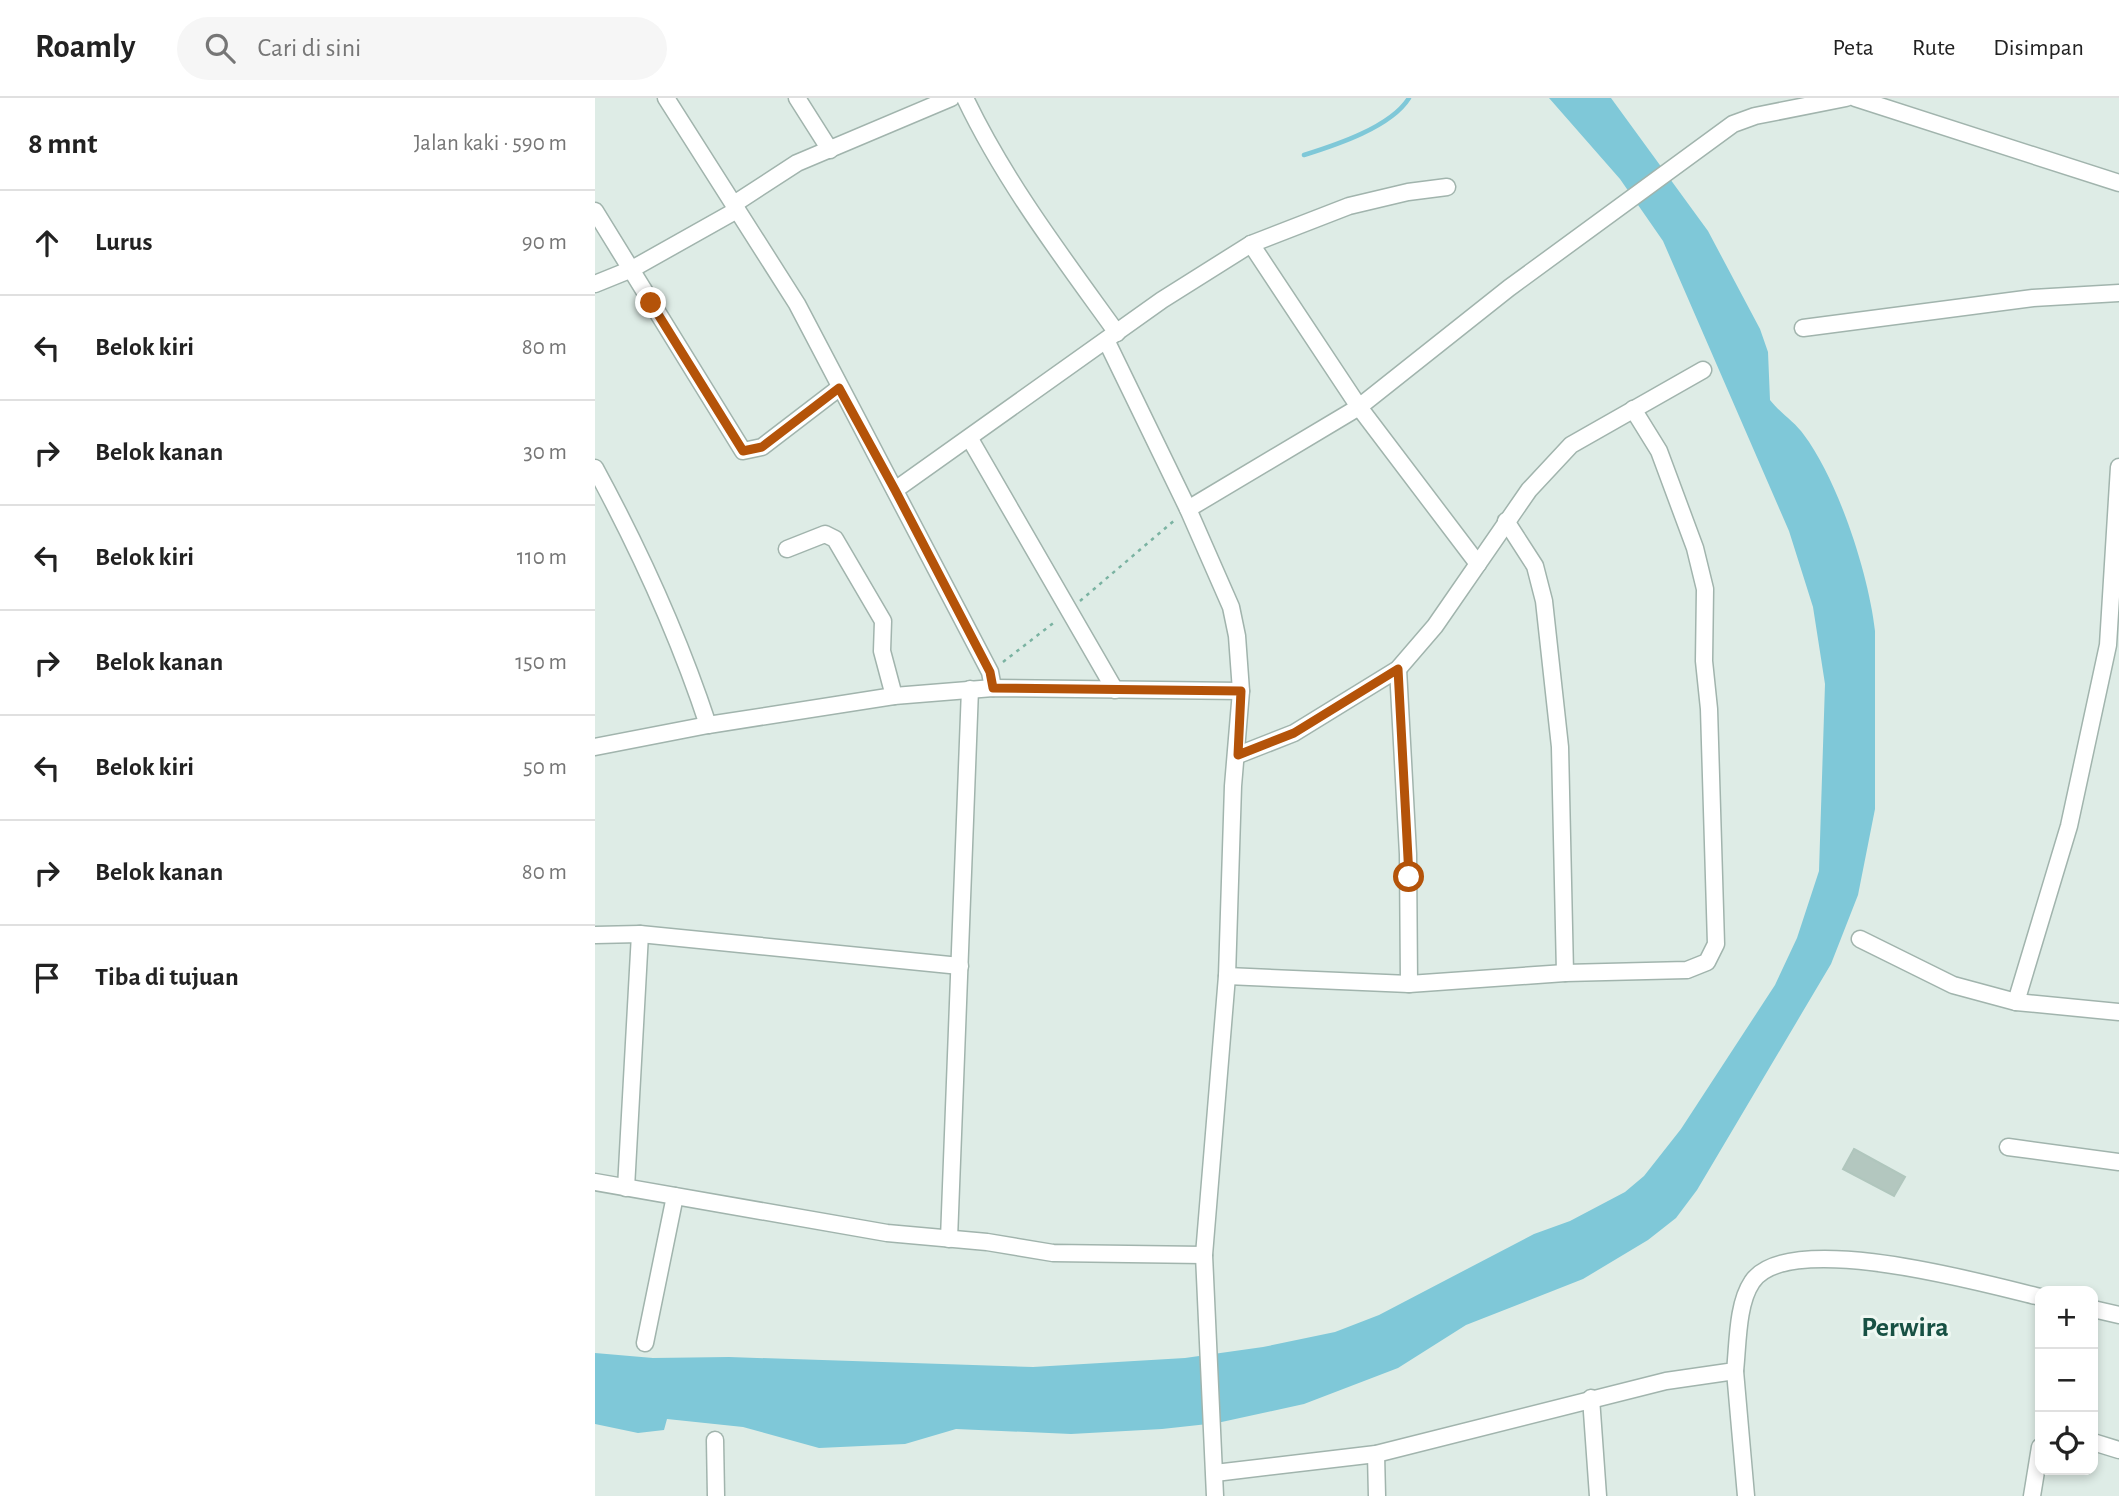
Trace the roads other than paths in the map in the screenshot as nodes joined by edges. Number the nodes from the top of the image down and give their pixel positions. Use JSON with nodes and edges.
{"nodes":[{"id":1,"x":666,"y":98,"type":"edge"},
{"id":2,"x":797,"y":98,"type":"edge"},
{"id":3,"x":951,"y":98,"type":"edge"},
{"id":4,"x":965,"y":98,"type":"edge"},
{"id":5,"x":1846,"y":98,"type":"edge"},
{"id":6,"x":1855,"y":98,"type":"edge"},
{"id":7,"x":830,"y":150,"type":"junction"},
{"id":8,"x":2119,"y":183,"type":"edge"},
{"id":9,"x":1447,"y":187,"type":"dead end"},
{"id":10,"x":735,"y":207,"type":"junction"},
{"id":11,"x":595,"y":211,"type":"edge"},
{"id":12,"x":1251,"y":244,"type":"junction"},
{"id":13,"x":632,"y":269,"type":"junction"},
{"id":14,"x":595,"y":284,"type":"edge"},
{"id":15,"x":2119,"y":293,"type":"edge"},
{"id":16,"x":1803,"y":328,"type":"dead end"},
{"id":17,"x":1112,"y":337,"type":"junction"},
{"id":18,"x":1703,"y":370,"type":"dead end"},
{"id":19,"x":839,"y":388,"type":"junction"},
{"id":20,"x":1359,"y":407,"type":"junction"},
{"id":21,"x":1633,"y":409,"type":"junction"},
{"id":22,"x":970,"y":439,"type":"junction"},
{"id":23,"x":2119,"y":467,"type":"edge"},
{"id":24,"x":595,"y":468,"type":"edge"},
{"id":25,"x":895,"y":490,"type":"junction"},
{"id":26,"x":1188,"y":509,"type":"junction"},
{"id":27,"x":1506,"y":521,"type":"junction"},
{"id":28,"x":787,"y":548,"type":"dead end"},
{"id":29,"x":1478,"y":564,"type":"junction"},
{"id":30,"x":2115,"y":568,"type":"edge"},
{"id":31,"x":1398,"y":669,"type":"junction"},
{"id":32,"x":991,"y":680,"type":"junction"},
{"id":33,"x":970,"y":689,"type":"junction"},
{"id":34,"x":1115,"y":690,"type":"junction"},
{"id":35,"x":1241,"y":691,"type":"junction"},
{"id":36,"x":894,"y":696,"type":"junction"},
{"id":37,"x":708,"y":724,"type":"junction"},
{"id":38,"x":595,"y":747,"type":"edge"},
{"id":39,"x":1238,"y":755,"type":"junction"},
{"id":40,"x":640,"y":934,"type":"junction"},
{"id":41,"x":595,"y":935,"type":"edge"},
{"id":42,"x":1860,"y":939,"type":"dead end"},
{"id":43,"x":960,"y":965,"type":"junction"},
{"id":44,"x":1565,"y":973,"type":"junction"},
{"id":45,"x":1227,"y":976,"type":"junction"},
{"id":46,"x":1409,"y":984,"type":"junction"},
{"id":47,"x":2015,"y":1002,"type":"junction"},
{"id":48,"x":2119,"y":1013,"type":"edge"},
{"id":49,"x":2008,"y":1147,"type":"dead end"},
{"id":50,"x":2119,"y":1162,"type":"edge"},
{"id":51,"x":595,"y":1182,"type":"edge"},
{"id":52,"x":626,"y":1188,"type":"junction"},
{"id":53,"x":675,"y":1196,"type":"junction"},
{"id":54,"x":949,"y":1239,"type":"junction"},
{"id":55,"x":1204,"y":1255,"type":"junction"},
{"id":56,"x":2035,"y":1296,"type":"edge"},
{"id":57,"x":2098,"y":1310,"type":"edge"},
{"id":58,"x":2119,"y":1315,"type":"edge"},
{"id":59,"x":645,"y":1343,"type":"dead end"},
{"id":60,"x":1735,"y":1371,"type":"junction"},
{"id":61,"x":1591,"y":1398,"type":"junction"},
{"id":62,"x":716,"y":1440,"type":"dead end"},
{"id":63,"x":2098,"y":1444,"type":"edge"},
{"id":64,"x":2119,"y":1450,"type":"edge"},
{"id":65,"x":1376,"y":1454,"type":"junction"},
{"id":66,"x":1215,"y":1473,"type":"junction"},
{"id":67,"x":2035,"y":1475,"type":"edge"},
{"id":68,"x":716,"y":1496,"type":"edge"},
{"id":69,"x":1215,"y":1496,"type":"edge"},
{"id":70,"x":1377,"y":1496,"type":"edge"},
{"id":71,"x":1598,"y":1496,"type":"edge"},
{"id":72,"x":1746,"y":1496,"type":"edge"},
{"id":73,"x":2032,"y":1496,"type":"edge"}],
"edges":[{"from":1,"to":10,"type":"street"},
{"from":2,"to":7,"type":"street"},
{"from":3,"to":7,"type":"street"},
{"from":4,"to":17,"type":"street"},
{"from":5,"to":20,"type":"street"},
{"from":6,"to":8,"type":"street"},
{"from":7,"to":10,"type":"street"},
{"from":9,"to":12,"type":"street"},
{"from":10,"to":13,"type":"street"},
{"from":10,"to":19,"type":"street"},
{"from":11,"to":13,"type":"street"},
{"from":12,"to":17,"type":"street"},
{"from":12,"to":20,"type":"street"},
{"from":13,"to":14,"type":"street"},
{"from":13,"to":19,"type":"street"},
{"from":15,"to":16,"type":"street"},
{"from":17,"to":22,"type":"street"},
{"from":17,"to":26,"type":"street"},
{"from":18,"to":21,"type":"street"},
{"from":19,"to":25,"type":"street"},
{"from":20,"to":26,"type":"street"},
{"from":20,"to":29,"type":"street"},
{"from":21,"to":27,"type":"street"},
{"from":21,"to":44,"type":"street"},
{"from":22,"to":25,"type":"street"},
{"from":22,"to":34,"type":"street"},
{"from":23,"to":30,"type":"street"},
{"from":24,"to":37,"type":"street"},
{"from":25,"to":32,"type":"street"},
{"from":26,"to":35,"type":"street"},
{"from":27,"to":29,"type":"street"},
{"from":27,"to":44,"type":"street"},
{"from":28,"to":36,"type":"street"},
{"from":29,"to":31,"type":"street"},
{"from":30,"to":47,"type":"street"},
{"from":31,"to":39,"type":"street"},
{"from":31,"to":46,"type":"street"},
{"from":32,"to":33,"type":"street"},
{"from":32,"to":34,"type":"street"},
{"from":33,"to":36,"type":"street"},
{"from":33,"to":43,"type":"street"},
{"from":34,"to":35,"type":"street"},
{"from":35,"to":39,"type":"street"},
{"from":36,"to":37,"type":"street"},
{"from":37,"to":38,"type":"street"},
{"from":39,"to":45,"type":"street"},
{"from":40,"to":41,"type":"street"},
{"from":40,"to":43,"type":"street"},
{"from":40,"to":52,"type":"street"},
{"from":42,"to":47,"type":"street"},
{"from":43,"to":54,"type":"street"},
{"from":44,"to":46,"type":"street"},
{"from":45,"to":46,"type":"street"},
{"from":45,"to":55,"type":"street"},
{"from":47,"to":48,"type":"street"},
{"from":49,"to":50,"type":"street"},
{"from":51,"to":52,"type":"street"},
{"from":52,"to":53,"type":"street"},
{"from":53,"to":54,"type":"street"},
{"from":53,"to":59,"type":"street"},
{"from":54,"to":55,"type":"street"},
{"from":55,"to":66,"type":"street"},
{"from":56,"to":60,"type":"street"},
{"from":57,"to":58,"type":"street"},
{"from":60,"to":61,"type":"street"},
{"from":60,"to":72,"type":"street"},
{"from":61,"to":65,"type":"street"},
{"from":61,"to":71,"type":"street"},
{"from":62,"to":68,"type":"street"},
{"from":63,"to":64,"type":"street"},
{"from":65,"to":66,"type":"street"},
{"from":65,"to":70,"type":"street"},
{"from":66,"to":69,"type":"street"},
{"from":67,"to":73,"type":"street"}]}
